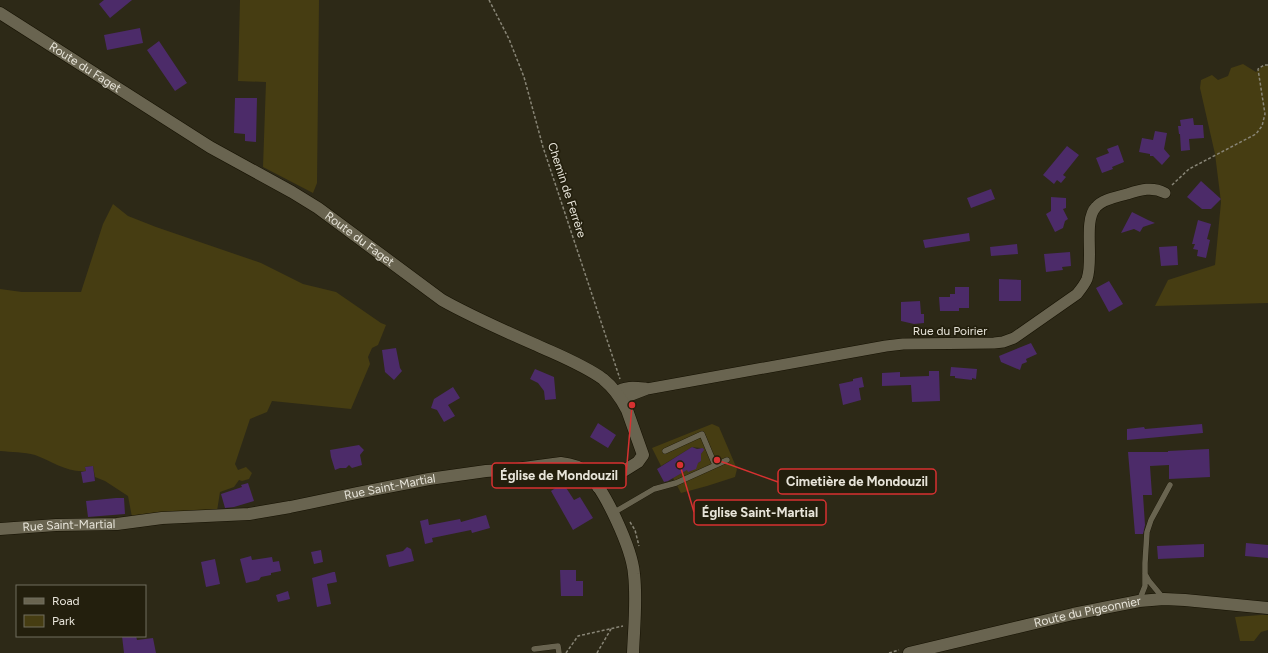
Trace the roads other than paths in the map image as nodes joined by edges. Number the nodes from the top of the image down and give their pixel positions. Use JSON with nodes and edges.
{"nodes":[{"id":1,"x":0,"y":13,"type":"edge"},
{"id":2,"x":1164,"y":193,"type":"road end"},
{"id":3,"x":620,"y":393,"type":"junction"},
{"id":4,"x":665,"y":451,"type":"dead end"},
{"id":5,"x":727,"y":460,"type":"dead end"},
{"id":6,"x":715,"y":465,"type":"junction"},
{"id":7,"x":1170,"y":485,"type":"dead end"},
{"id":8,"x":598,"y":487,"type":"junction"},
{"id":9,"x":612,"y":514,"type":"junction"},
{"id":10,"x":0,"y":529,"type":"edge"},
{"id":11,"x":1144,"y":572,"type":"junction"},
{"id":12,"x":1164,"y":599,"type":"junction"},
{"id":13,"x":1139,"y":601,"type":"junction"},
{"id":14,"x":1268,"y":608,"type":"edge"},
{"id":15,"x":534,"y":649,"type":"dead end"},
{"id":16,"x":559,"y":653,"type":"edge"},
{"id":17,"x":633,"y":653,"type":"edge"},
{"id":18,"x":909,"y":653,"type":"edge"}],
"edges":[{"from":1,"to":3,"type":"street","name":"Route du Faget"},
{"from":2,"to":3,"type":"street","name":"Rue du Poirier"},
{"from":3,"to":8,"type":"street","name":"Route du Faget"},
{"from":4,"to":6,"type":"lane"},
{"from":5,"to":6,"type":"lane"},
{"from":6,"to":9,"type":"lane"},
{"from":7,"to":11,"type":"lane"},
{"from":8,"to":9,"type":"street","name":"Rue Saint-Martial"},
{"from":8,"to":10,"type":"street","name":"Rue Saint-Martial"},
{"from":9,"to":17,"type":"street","name":"Rue Saint-Martial"},
{"from":11,"to":12,"type":"lane"},
{"from":11,"to":13,"type":"lane"},
{"from":12,"to":13,"type":"street","name":"Route du Pigeonnier"},
{"from":12,"to":14,"type":"street","name":"Route du Pigeonnier"},
{"from":13,"to":18,"type":"street","name":"Route du Pigeonnier"},
{"from":15,"to":16,"type":"lane"}]}
